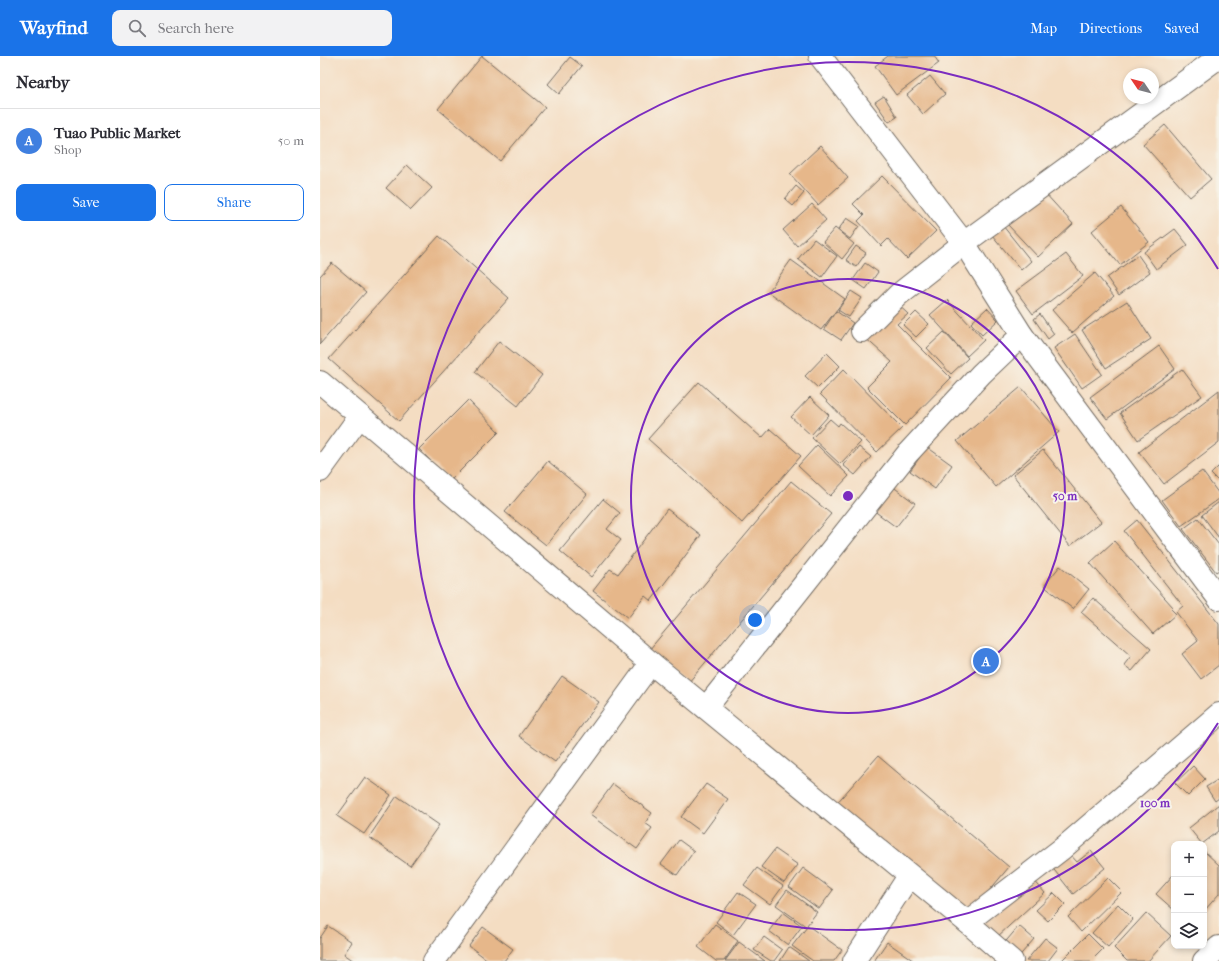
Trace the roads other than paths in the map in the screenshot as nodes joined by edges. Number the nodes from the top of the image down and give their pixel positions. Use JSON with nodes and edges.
{"nodes":[{"id":1,"x":820,"y":56,"type":"edge"},
{"id":2,"x":1219,"y":57,"type":"edge"},
{"id":3,"x":964,"y":243,"type":"junction"},
{"id":4,"x":862,"y":331,"type":"dead end"},
{"id":5,"x":1022,"y":335,"type":"junction"},
{"id":6,"x":320,"y":382,"type":"edge"},
{"id":7,"x":360,"y":416,"type":"junction"},
{"id":8,"x":320,"y":471,"type":"edge"},
{"id":9,"x":1219,"y":599,"type":"edge"},
{"id":10,"x":651,"y":663,"type":"junction"},
{"id":11,"x":706,"y":708,"type":"junction"},
{"id":12,"x":1219,"y":714,"type":"edge"},
{"id":13,"x":909,"y":876,"type":"junction"},
{"id":14,"x":967,"y":922,"type":"junction"},
{"id":15,"x":1219,"y":947,"type":"edge"},
{"id":16,"x":434,"y":961,"type":"edge"},
{"id":17,"x":854,"y":961,"type":"edge"},
{"id":18,"x":1012,"y":961,"type":"edge"},
{"id":19,"x":1204,"y":961,"type":"edge"}],
"edges":[{"from":1,"to":3,"type":"street"},
{"from":2,"to":3,"type":"street"},
{"from":3,"to":4,"type":"street"},
{"from":3,"to":5,"type":"street"},
{"from":5,"to":9,"type":"street"},
{"from":5,"to":11,"type":"street"},
{"from":6,"to":7,"type":"street"},
{"from":7,"to":8,"type":"street"},
{"from":7,"to":10,"type":"street"},
{"from":10,"to":11,"type":"street"},
{"from":10,"to":16,"type":"street"},
{"from":11,"to":13,"type":"street"},
{"from":12,"to":14,"type":"street"},
{"from":13,"to":14,"type":"street"},
{"from":13,"to":17,"type":"street"},
{"from":14,"to":18,"type":"street"},
{"from":15,"to":19,"type":"street"}]}
